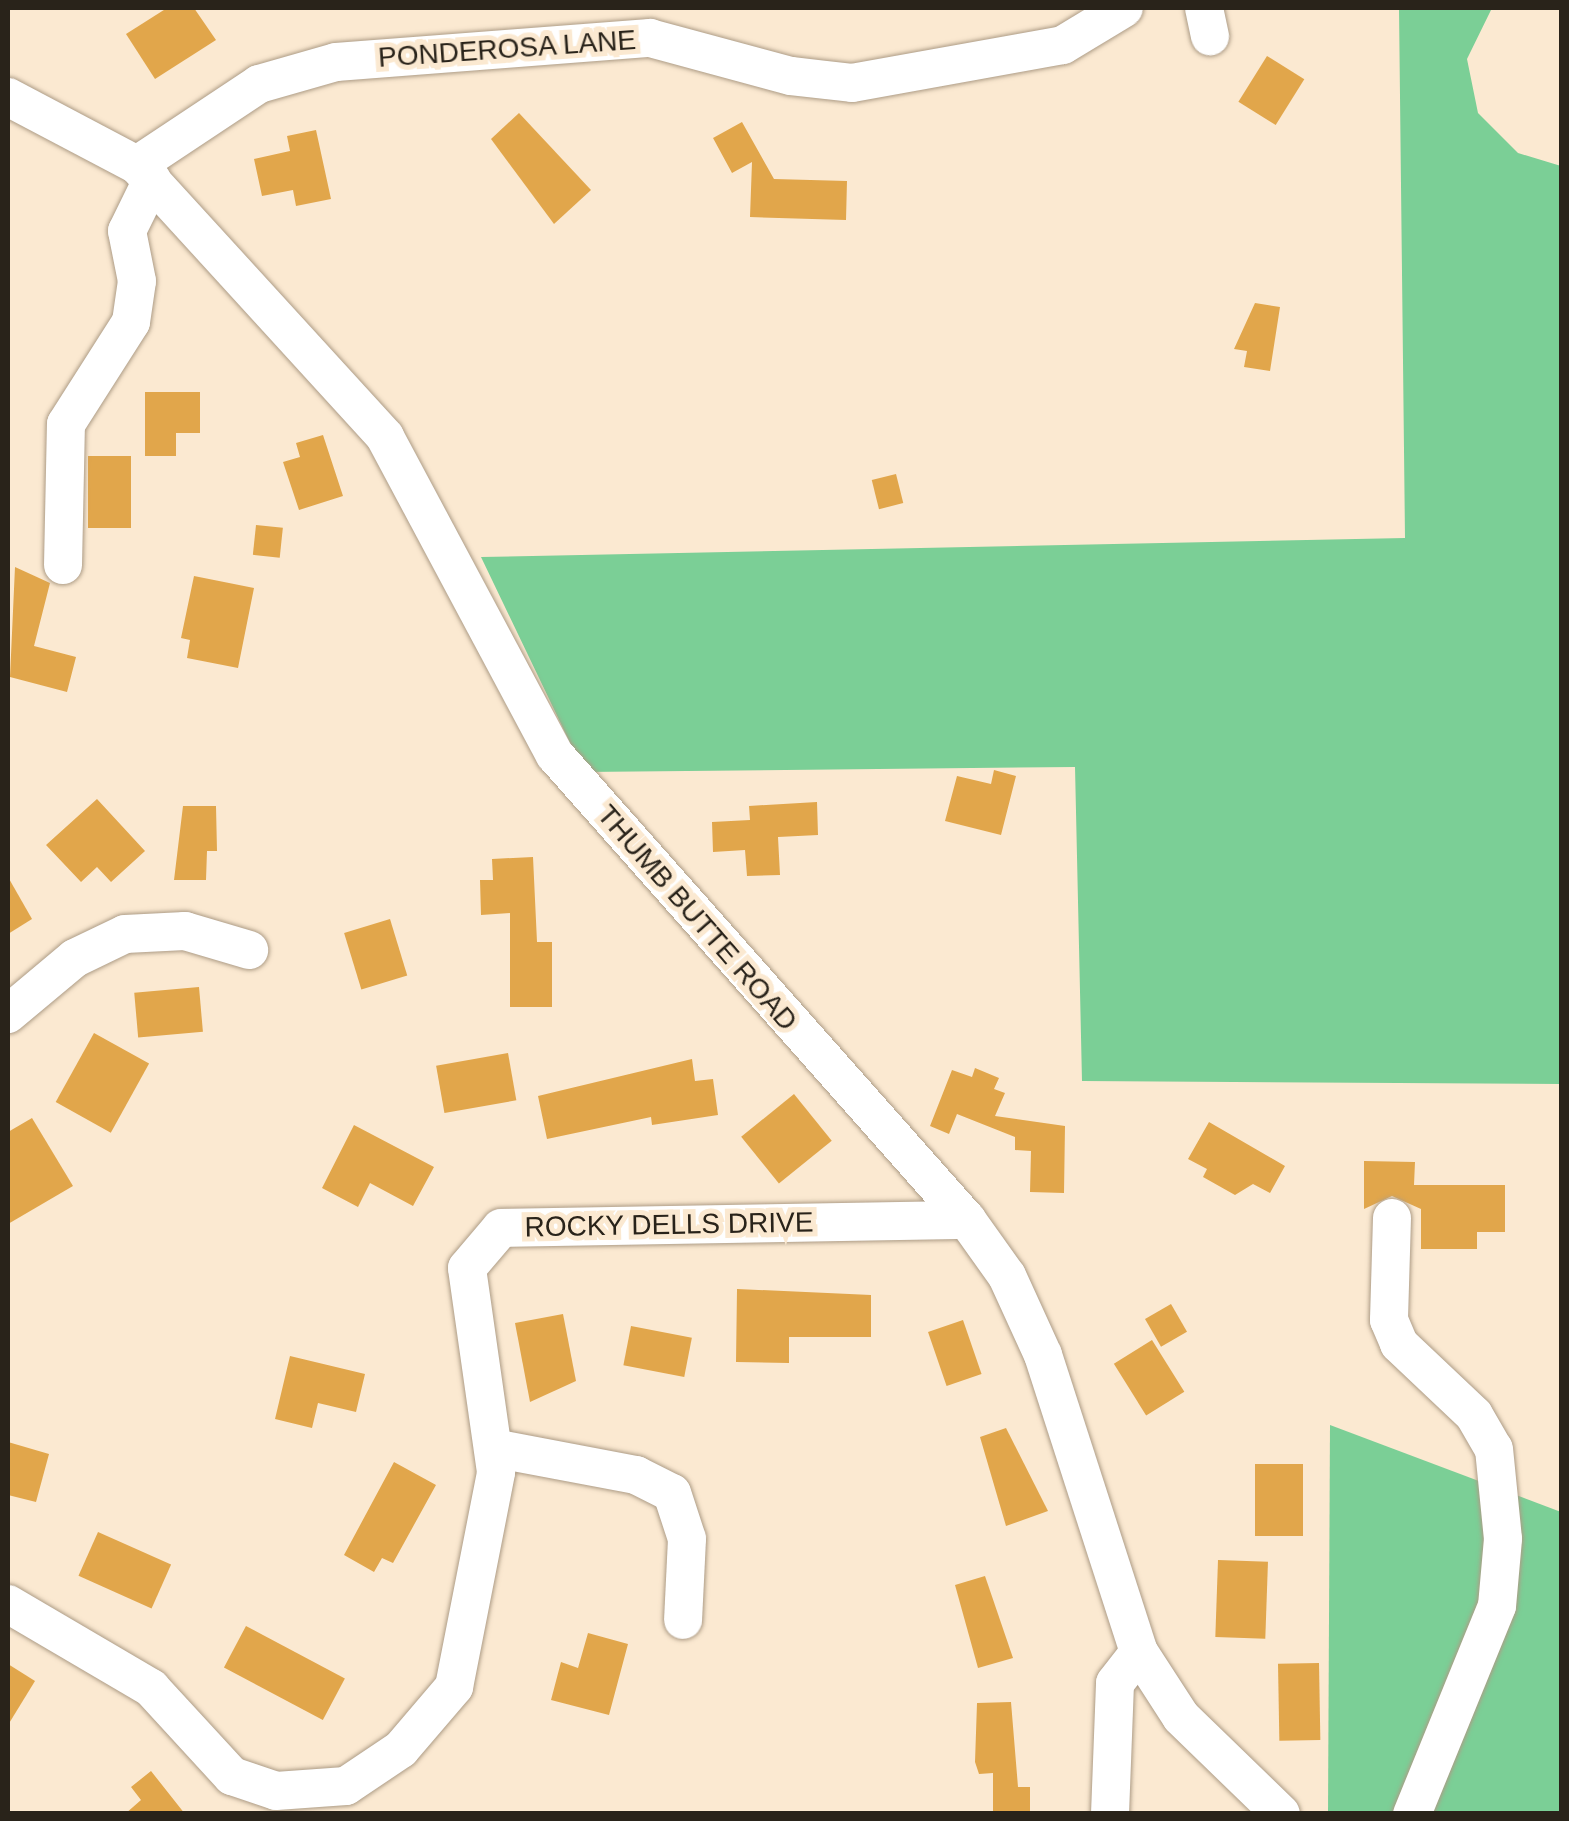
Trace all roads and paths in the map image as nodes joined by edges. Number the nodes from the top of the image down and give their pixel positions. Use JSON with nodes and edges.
{"nodes":[{"id":1,"x":1124,"y":8,"type":"edge"},
{"id":2,"x":629,"y":24,"type":"edge"},
{"id":3,"x":8,"y":98,"type":"edge"},
{"id":4,"x":144,"y":172,"type":"junction"},
{"id":5,"x":63,"y":565,"type":"dead end"},
{"id":6,"x":249,"y":950,"type":"dead end"},
{"id":7,"x":8,"y":1014,"type":"edge"},
{"id":8,"x":1392,"y":1218,"type":"dead end"},
{"id":9,"x":967,"y":1220,"type":"junction"},
{"id":10,"x":492,"y":1448,"type":"junction"},
{"id":11,"x":8,"y":1604,"type":"edge"},
{"id":12,"x":683,"y":1620,"type":"dead end"},
{"id":13,"x":1139,"y":1652,"type":"junction"},
{"id":14,"x":1110,"y":1814,"type":"edge"},
{"id":15,"x":1282,"y":1814,"type":"edge"},
{"id":16,"x":1412,"y":1814,"type":"edge"}],
"edges":[{"from":1,"to":2,"type":"street","name":"PONDEROSA LANE"},
{"from":2,"to":4,"type":"street","name":"PONDEROSA LANE"},
{"from":3,"to":4,"type":"street","name":"THUMB BUTTE ROAD"},
{"from":4,"to":5,"type":"street"},
{"from":4,"to":9,"type":"street","name":"THUMB BUTTE ROAD"},
{"from":6,"to":7,"type":"street"},
{"from":8,"to":16,"type":"street"},
{"from":9,"to":10,"type":"street","name":"ROCKY DELLS DRIVE"},
{"from":9,"to":13,"type":"street","name":"THUMB BUTTE ROAD"},
{"from":10,"to":11,"type":"street","name":"ROCKY DELLS DRIVE"},
{"from":10,"to":12,"type":"street"},
{"from":13,"to":14,"type":"street"},
{"from":13,"to":15,"type":"street","name":"THUMB BUTTE ROAD"}]}
